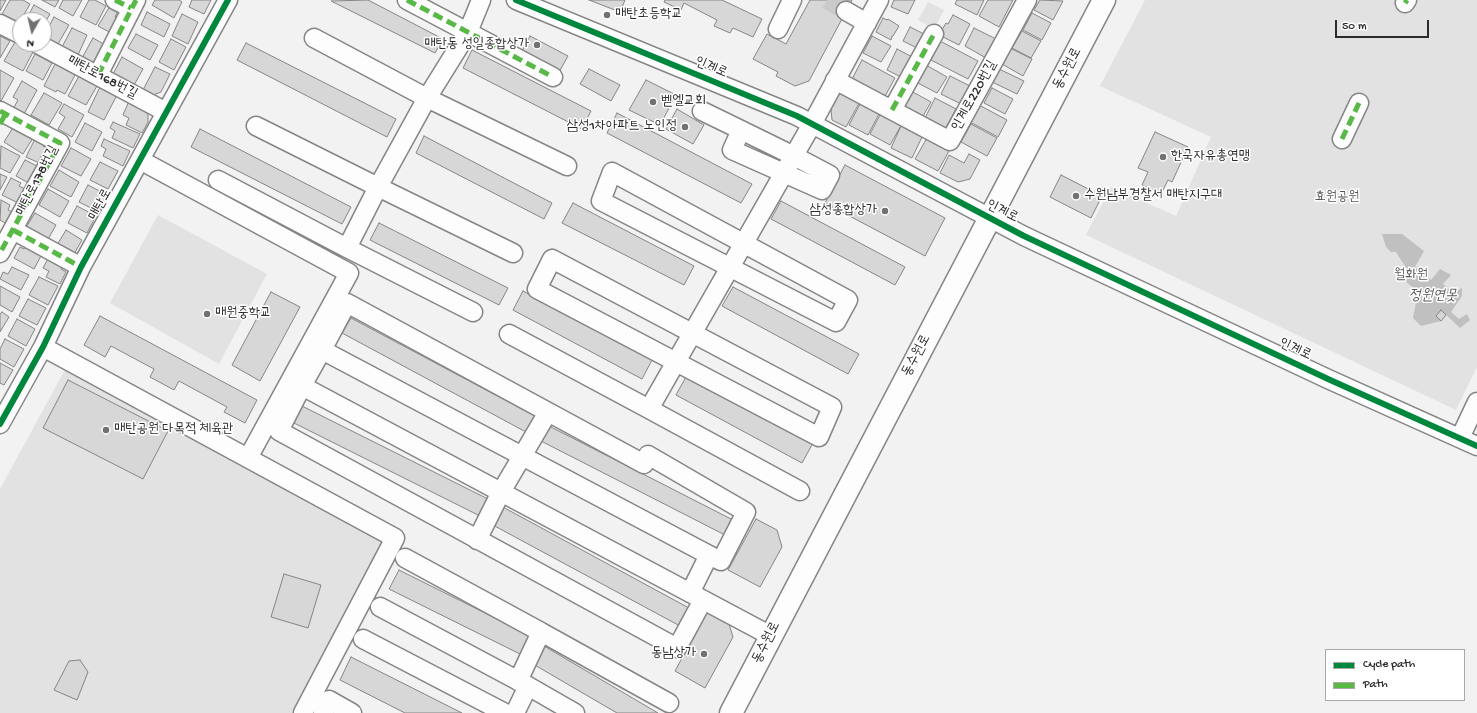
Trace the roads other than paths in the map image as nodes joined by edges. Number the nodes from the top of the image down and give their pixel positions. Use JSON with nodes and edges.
{"nodes":[{"id":1,"x":115,"y":0,"type":"edge"},
{"id":2,"x":228,"y":0,"type":"edge"},
{"id":3,"x":407,"y":0,"type":"edge"},
{"id":4,"x":481,"y":0,"type":"edge"},
{"id":5,"x":516,"y":0,"type":"edge"},
{"id":6,"x":792,"y":0,"type":"edge"},
{"id":7,"x":879,"y":0,"type":"edge"},
{"id":8,"x":1027,"y":0,"type":"edge"},
{"id":9,"x":1104,"y":0,"type":"edge"},
{"id":10,"x":134,"y":4,"type":"edge"},
{"id":11,"x":846,"y":11,"type":"tunnel mouth"},
{"id":12,"x":867,"y":23,"type":"junction"},
{"id":13,"x":0,"y":24,"type":"edge"},
{"id":14,"x":778,"y":29,"type":"dead end"},
{"id":15,"x":12,"y":30,"type":"edge"},
{"id":16,"x":468,"y":32,"type":"junction"},
{"id":17,"x":934,"y":34,"type":"dead end"},
{"id":18,"x":314,"y":38,"type":"dead end"},
{"id":19,"x":52,"y":51,"type":"edge"},
{"id":20,"x":98,"y":75,"type":"junction"},
{"id":21,"x":552,"y":77,"type":"dead end"},
{"id":22,"x":835,"y":80,"type":"junction"},
{"id":23,"x":428,"y":98,"type":"junction"},
{"id":24,"x":1359,"y":103,"type":"dead end"},
{"id":25,"x":892,"y":110,"type":"junction"},
{"id":26,"x":702,"y":111,"type":"dead end"},
{"id":27,"x":166,"y":112,"type":"junction"},
{"id":28,"x":2,"y":116,"type":"edge"},
{"id":29,"x":812,"y":124,"type":"junction"},
{"id":30,"x":256,"y":126,"type":"dead end"},
{"id":31,"x":741,"y":130,"type":"junction"},
{"id":32,"x":1342,"y":138,"type":"dead end"},
{"id":33,"x":794,"y":156,"type":"junction"},
{"id":34,"x":140,"y":160,"type":"junction"},
{"id":35,"x":567,"y":166,"type":"dead end"},
{"id":36,"x":784,"y":173,"type":"junction"},
{"id":37,"x":218,"y":180,"type":"dead end"},
{"id":38,"x":378,"y":187,"type":"junction"},
{"id":39,"x":989,"y":218,"type":"junction"},
{"id":40,"x":13,"y":230,"type":"junction"},
{"id":41,"x":743,"y":243,"type":"junction"},
{"id":42,"x":347,"y":248,"type":"junction"},
{"id":43,"x":0,"y":253,"type":"edge"},
{"id":44,"x":513,"y":253,"type":"dead end"},
{"id":45,"x":730,"y":267,"type":"junction"},
{"id":46,"x":81,"y":268,"type":"junction"},
{"id":47,"x":472,"y":312,"type":"dead end"},
{"id":48,"x":692,"y":333,"type":"junction"},
{"id":49,"x":509,"y":334,"type":"dead end"},
{"id":50,"x":43,"y":347,"type":"junction"},
{"id":51,"x":322,"y":350,"type":"junction"},
{"id":52,"x":675,"y":362,"type":"junction"},
{"id":53,"x":302,"y":386,"type":"junction"},
{"id":54,"x":1477,"y":402,"type":"edge"},
{"id":55,"x":649,"y":409,"type":"junction"},
{"id":56,"x":548,"y":412,"type":"junction"},
{"id":57,"x":0,"y":424,"type":"edge"},
{"id":58,"x":1460,"y":438,"type":"junction"},
{"id":59,"x":1477,"y":446,"type":"edge"},
{"id":60,"x":522,"y":456,"type":"junction"},
{"id":61,"x":248,"y":458,"type":"junction"},
{"id":62,"x":800,"y":490,"type":"dead end"},
{"id":63,"x":501,"y":492,"type":"junction"},
{"id":64,"x":477,"y":540,"type":"junction"},
{"id":65,"x":709,"y":555,"type":"junction"},
{"id":66,"x":405,"y":558,"type":"dead end"},
{"id":67,"x":697,"y":596,"type":"junction"},
{"id":68,"x":380,"y":607,"type":"dead end"},
{"id":69,"x":541,"y":632,"type":"junction"},
{"id":70,"x":770,"y":636,"type":"junction"},
{"id":71,"x":363,"y":639,"type":"dead end"},
{"id":72,"x":523,"y":683,"type":"junction"},
{"id":73,"x":669,"y":704,"type":"dead end"},
{"id":74,"x":303,"y":713,"type":"edge"},
{"id":75,"x":323,"y":713,"type":"edge"},
{"id":76,"x":352,"y":713,"type":"edge"},
{"id":77,"x":506,"y":713,"type":"edge"},
{"id":78,"x":515,"y":713,"type":"edge"},
{"id":79,"x":575,"y":713,"type":"edge"},
{"id":80,"x":731,"y":713,"type":"edge"}],
"edges":[{"from":1,"to":10,"type":"street"},
{"from":2,"to":27,"type":"street","name":"매탄로"},
{"from":3,"to":16,"type":"street"},
{"from":4,"to":16,"type":"street"},
{"from":5,"to":29,"type":"street","name":"인계로"},
{"from":6,"to":14,"type":"street"},
{"from":7,"to":12,"type":"street"},
{"from":8,"to":25,"type":"street","name":"인계로220번길"},
{"from":9,"to":39,"type":"main road","name":"동수원로"},
{"from":10,"to":20,"type":"street"},
{"from":11,"to":12,"type":"street"},
{"from":12,"to":22,"type":"street"},
{"from":13,"to":15,"type":"street"},
{"from":16,"to":21,"type":"street"},
{"from":16,"to":23,"type":"street"},
{"from":17,"to":25,"type":"street"},
{"from":18,"to":23,"type":"street"},
{"from":19,"to":20,"type":"street","name":"매탄로168번길"},
{"from":20,"to":27,"type":"street","name":"매탄로168번길"},
{"from":22,"to":25,"type":"street","name":"인계로220번길"},
{"from":22,"to":29,"type":"street"},
{"from":23,"to":35,"type":"street"},
{"from":23,"to":38,"type":"street"},
{"from":24,"to":32,"type":"street"},
{"from":26,"to":31,"type":"street"},
{"from":27,"to":34,"type":"street","name":"매탄로"},
{"from":28,"to":40,"type":"street","name":"매탄로178번길"},
{"from":29,"to":33,"type":"street"},
{"from":29,"to":39,"type":"street","name":"인계로"},
{"from":30,"to":38,"type":"street"},
{"from":31,"to":33,"type":"street"},
{"from":31,"to":36,"type":"street"},
{"from":33,"to":36,"type":"street"},
{"from":33,"to":36,"type":"street"},
{"from":34,"to":46,"type":"street","name":"매탄로"},
{"from":34,"to":61,"type":"street"},
{"from":36,"to":41,"type":"street"},
{"from":37,"to":42,"type":"street"},
{"from":38,"to":42,"type":"street"},
{"from":38,"to":44,"type":"street"},
{"from":39,"to":58,"type":"street","name":"인계로"},
{"from":39,"to":70,"type":"main road","name":"동수원로"},
{"from":40,"to":43,"type":"street","name":"매탄로178번길"},
{"from":40,"to":46,"type":"street","name":"매탄로178번길"},
{"from":41,"to":45,"type":"street"},
{"from":41,"to":45,"type":"street"},
{"from":41,"to":45,"type":"street"},
{"from":42,"to":47,"type":"street"},
{"from":45,"to":48,"type":"street"},
{"from":46,"to":50,"type":"street","name":"매탄로"},
{"from":48,"to":52,"type":"street"},
{"from":48,"to":52,"type":"street"},
{"from":48,"to":52,"type":"street"},
{"from":49,"to":55,"type":"street"},
{"from":50,"to":57,"type":"street","name":"매탄로"},
{"from":50,"to":61,"type":"street"},
{"from":51,"to":53,"type":"street"},
{"from":51,"to":56,"type":"street"},
{"from":51,"to":60,"type":"street"},
{"from":52,"to":55,"type":"street"},
{"from":53,"to":63,"type":"street"},
{"from":53,"to":64,"type":"street"},
{"from":54,"to":58,"type":"street"},
{"from":55,"to":62,"type":"street"},
{"from":56,"to":60,"type":"street"},
{"from":56,"to":65,"type":"street"},
{"from":58,"to":59,"type":"street","name":"인계로"},
{"from":60,"to":63,"type":"street"},
{"from":60,"to":65,"type":"street"},
{"from":61,"to":74,"type":"street"},
{"from":63,"to":64,"type":"street"},
{"from":63,"to":67,"type":"street"},
{"from":64,"to":67,"type":"street"},
{"from":65,"to":67,"type":"street"},
{"from":66,"to":69,"type":"street"},
{"from":67,"to":70,"type":"street"},
{"from":68,"to":72,"type":"street"},
{"from":69,"to":72,"type":"street"},
{"from":69,"to":73,"type":"street"},
{"from":70,"to":80,"type":"main road","name":"동수원로"},
{"from":71,"to":77,"type":"street"},
{"from":72,"to":78,"type":"street"},
{"from":72,"to":79,"type":"street"},
{"from":75,"to":76,"type":"street"}]}
